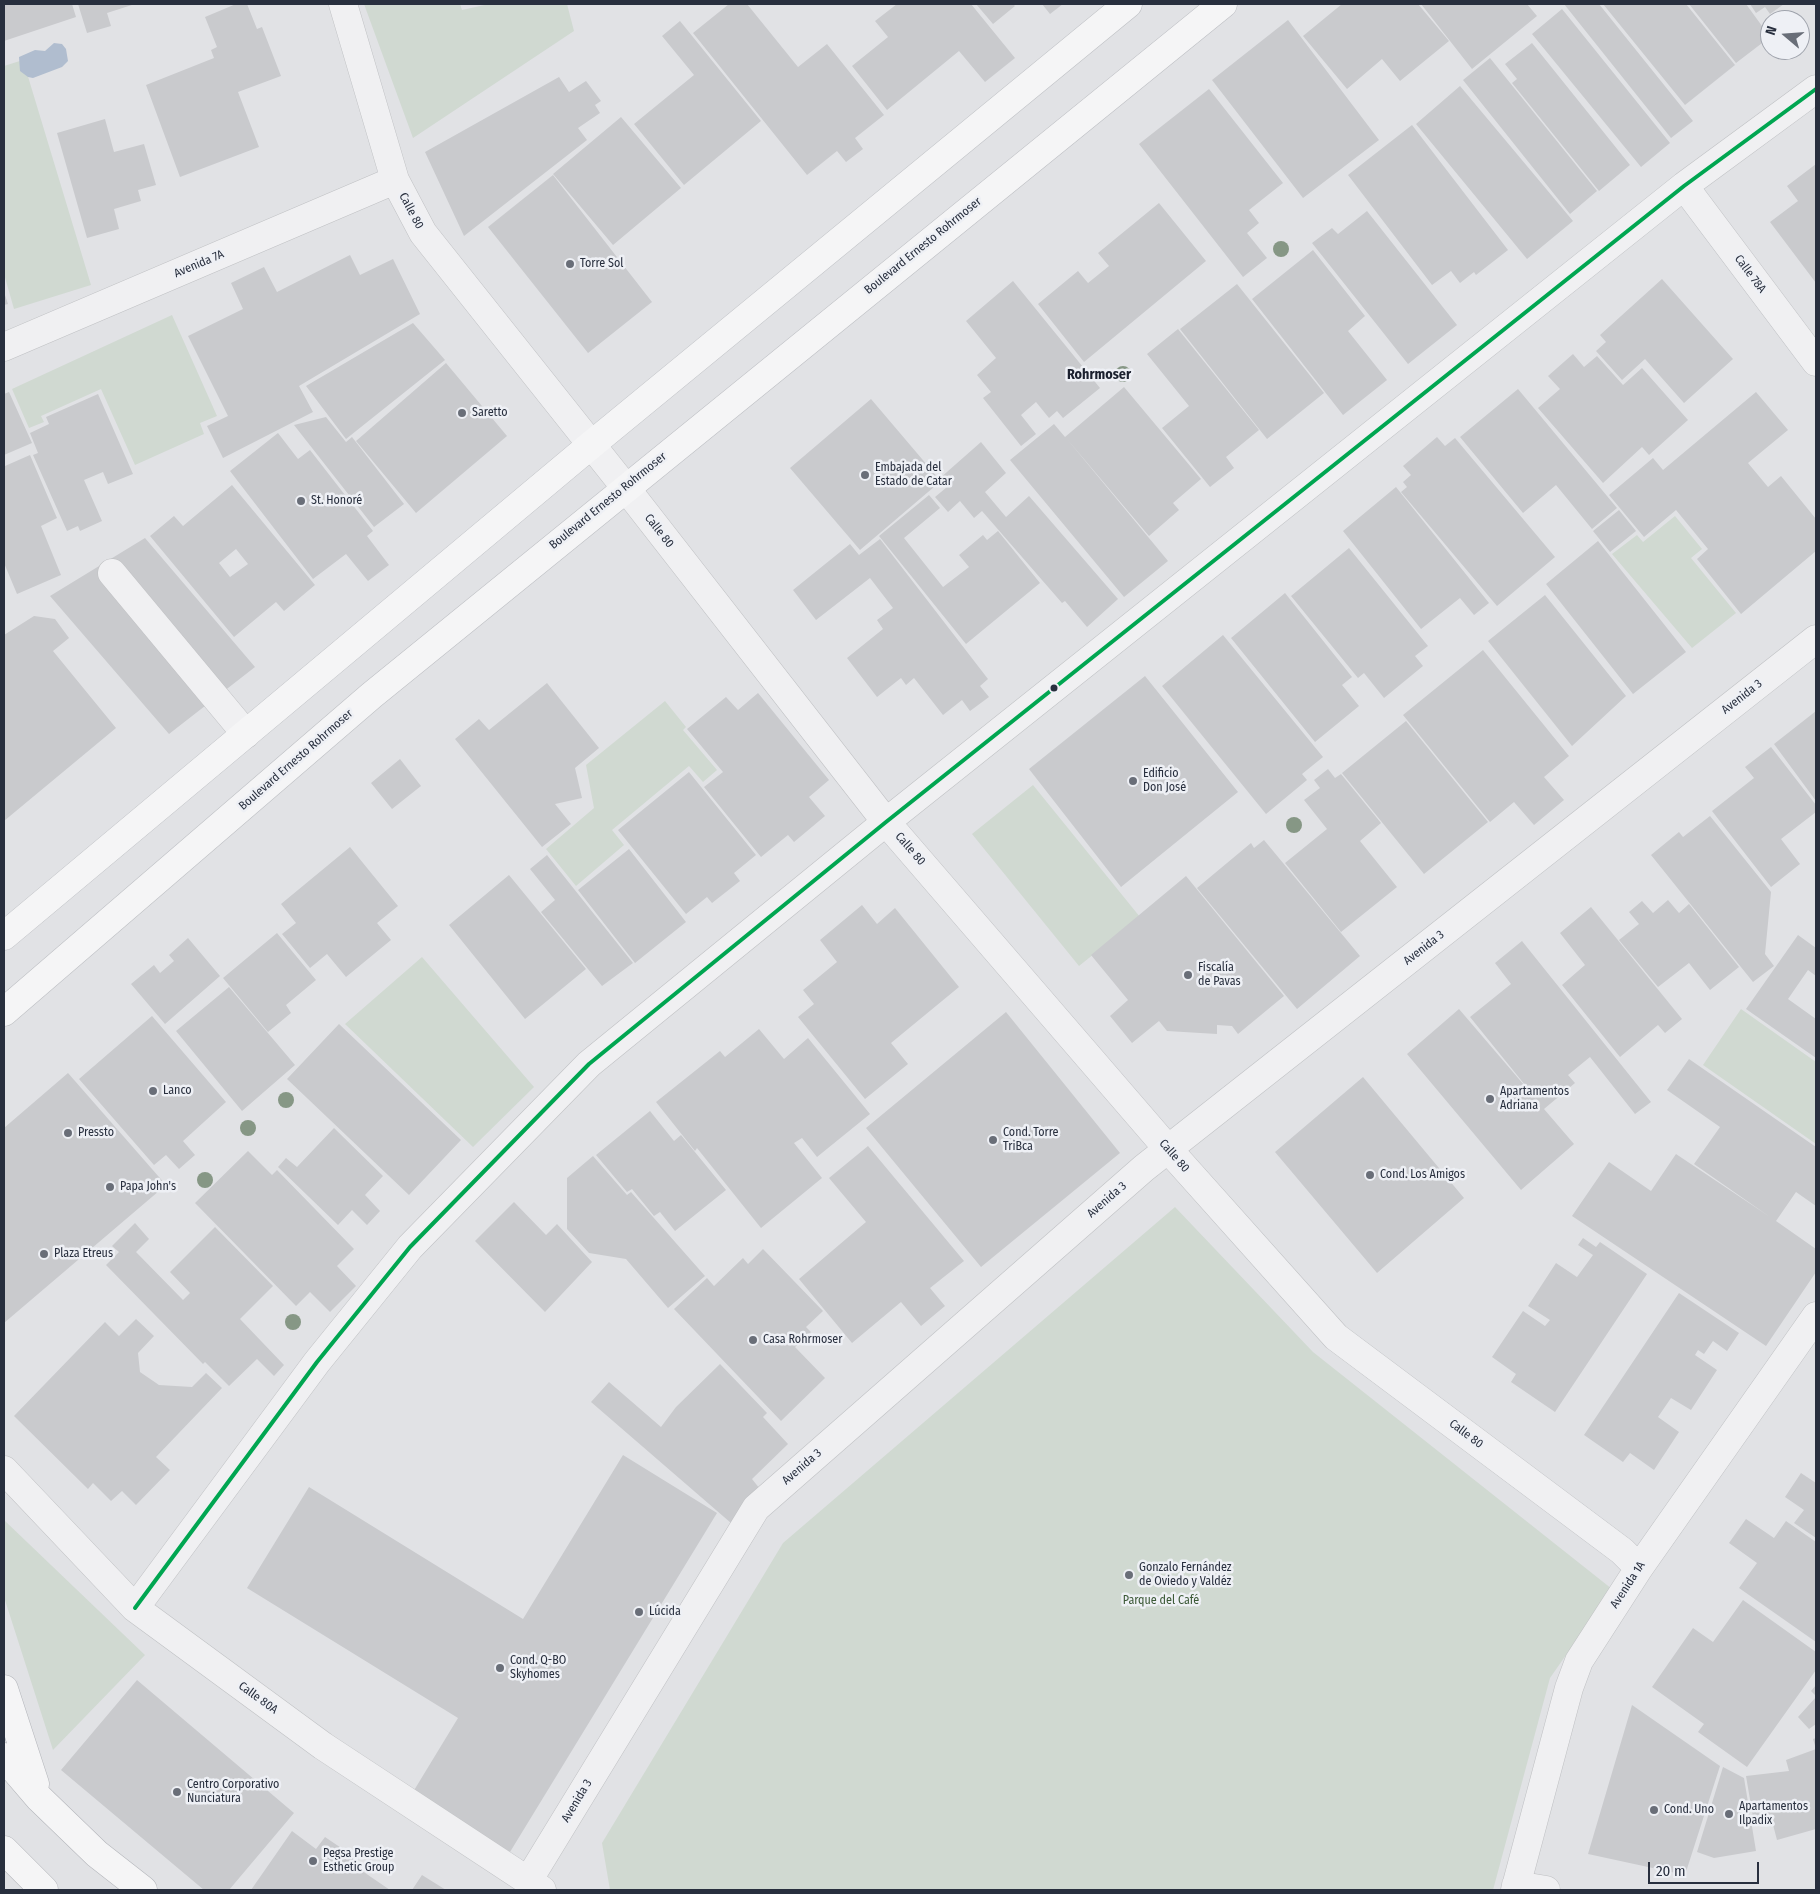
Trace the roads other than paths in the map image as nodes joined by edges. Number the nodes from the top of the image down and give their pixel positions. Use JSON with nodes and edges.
{"nodes":[{"id":1,"x":343,"y":4,"type":"edge"},
{"id":2,"x":1128,"y":4,"type":"edge"},
{"id":3,"x":1223,"y":4,"type":"edge"},
{"id":4,"x":1816,"y":89,"type":"edge"},
{"id":5,"x":395,"y":180,"type":"junction"},
{"id":6,"x":1684,"y":186,"type":"junction"},
{"id":7,"x":4,"y":347,"type":"edge"},
{"id":8,"x":1816,"y":362,"type":"edge"},
{"id":9,"x":592,"y":445,"type":"junction"},
{"id":10,"x":625,"y":487,"type":"junction"},
{"id":11,"x":112,"y":573,"type":"dead end"},
{"id":12,"x":1816,"y":639,"type":"edge"},
{"id":13,"x":246,"y":734,"type":"junction"},
{"id":14,"x":886,"y":822,"type":"junction"},
{"id":15,"x":4,"y":936,"type":"edge"},
{"id":16,"x":4,"y":1012,"type":"edge"},
{"id":17,"x":1168,"y":1149,"type":"junction"},
{"id":18,"x":1816,"y":1316,"type":"edge"},
{"id":19,"x":4,"y":1470,"type":"edge"},
{"id":20,"x":1639,"y":1568,"type":"junction"},
{"id":21,"x":135,"y":1608,"type":"junction"},
{"id":22,"x":4,"y":1689,"type":"edge"},
{"id":23,"x":4,"y":1757,"type":"edge"},
{"id":24,"x":39,"y":1798,"type":"junction"},
{"id":25,"x":4,"y":1850,"type":"edge"},
{"id":26,"x":535,"y":1886,"type":"edge"},
{"id":27,"x":1516,"y":1888,"type":"edge"},
{"id":28,"x":44,"y":1890,"type":"edge"},
{"id":29,"x":143,"y":1890,"type":"edge"},
{"id":30,"x":1546,"y":1890,"type":"edge"}],
"edges":[{"from":1,"to":5,"type":"street","name":"Calle 80"},
{"from":2,"to":9,"type":"main road"},
{"from":3,"to":10,"type":"main road","name":"Boulevard Ernesto Rohrmoser"},
{"from":4,"to":6,"type":"street"},
{"from":5,"to":7,"type":"street","name":"Avenida 7A"},
{"from":5,"to":9,"type":"street","name":"Calle 80"},
{"from":6,"to":8,"type":"street","name":"Calle 78A"},
{"from":6,"to":14,"type":"street"},
{"from":9,"to":10,"type":"street","name":"Calle 80"},
{"from":9,"to":13,"type":"main road"},
{"from":10,"to":14,"type":"street","name":"Calle 80"},
{"from":10,"to":16,"type":"main road","name":"Boulevard Ernesto Rohrmoser"},
{"from":11,"to":13,"type":"street"},
{"from":12,"to":17,"type":"street","name":"Avenida 3"},
{"from":13,"to":15,"type":"main road"},
{"from":14,"to":17,"type":"street","name":"Calle 80"},
{"from":14,"to":21,"type":"street"},
{"from":17,"to":20,"type":"street","name":"Calle 80"},
{"from":17,"to":26,"type":"street","name":"Avenida 3"},
{"from":18,"to":20,"type":"street","name":"Avenida 1A"},
{"from":19,"to":21,"type":"street","name":"Calle 80A"},
{"from":20,"to":27,"type":"street","name":"Avenida 1A"},
{"from":21,"to":26,"type":"street","name":"Calle 80A"},
{"from":22,"to":24,"type":"main road"},
{"from":23,"to":24,"type":"main road"},
{"from":24,"to":29,"type":"main road"},
{"from":25,"to":28,"type":"main road"},
{"from":27,"to":30,"type":"street"}]}
